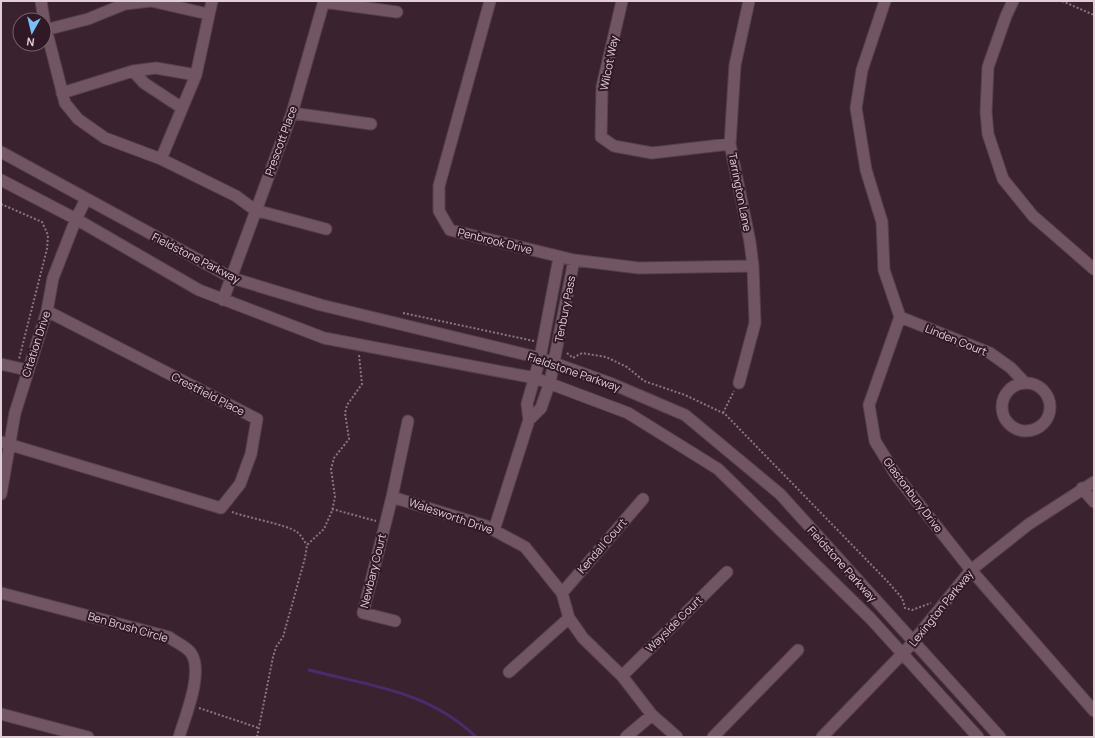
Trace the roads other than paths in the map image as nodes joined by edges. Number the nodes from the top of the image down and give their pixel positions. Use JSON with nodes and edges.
{"nodes":[{"id":1,"x":41,"y":1,"type":"edge"},
{"id":2,"x":212,"y":1,"type":"edge"},
{"id":3,"x":324,"y":1,"type":"edge"},
{"id":4,"x":490,"y":1,"type":"edge"},
{"id":5,"x":622,"y":1,"type":"edge"},
{"id":6,"x":749,"y":1,"type":"edge"},
{"id":7,"x":885,"y":1,"type":"edge"},
{"id":8,"x":1013,"y":1,"type":"edge"},
{"id":9,"x":42,"y":12,"type":"edge"},
{"id":10,"x":397,"y":12,"type":"dead end"},
{"id":11,"x":208,"y":14,"type":"junction"},
{"id":12,"x":52,"y":23,"type":"edge"},
{"id":13,"x":51,"y":52,"type":"edge"},
{"id":14,"x":133,"y":71,"type":"junction"},
{"id":15,"x":196,"y":75,"type":"junction"},
{"id":16,"x":62,"y":93,"type":"junction"},
{"id":17,"x":182,"y":108,"type":"junction"},
{"id":18,"x":292,"y":113,"type":"junction"},
{"id":19,"x":371,"y":124,"type":"dead end"},
{"id":20,"x":730,"y":144,"type":"junction"},
{"id":21,"x":1,"y":152,"type":"edge"},
{"id":22,"x":161,"y":159,"type":"junction"},
{"id":23,"x":1,"y":180,"type":"edge"},
{"id":24,"x":86,"y":199,"type":"junction"},
{"id":25,"x":255,"y":210,"type":"junction"},
{"id":26,"x":76,"y":219,"type":"junction"},
{"id":27,"x":326,"y":229,"type":"dead end"},
{"id":28,"x":559,"y":258,"type":"junction"},
{"id":29,"x":574,"y":260,"type":"junction"},
{"id":30,"x":753,"y":266,"type":"junction"},
{"id":31,"x":1094,"y":269,"type":"edge"},
{"id":32,"x":232,"y":278,"type":"junction"},
{"id":33,"x":223,"y":300,"type":"junction"},
{"id":34,"x":47,"y":311,"type":"junction"},
{"id":35,"x":900,"y":317,"type":"junction"},
{"id":36,"x":540,"y":358,"type":"junction"},
{"id":37,"x":555,"y":363,"type":"junction"},
{"id":38,"x":1,"y":364,"type":"edge"},
{"id":39,"x":22,"y":369,"type":"junction"},
{"id":40,"x":535,"y":378,"type":"junction"},
{"id":41,"x":550,"y":382,"type":"junction"},
{"id":42,"x":738,"y":383,"type":"road end"},
{"id":43,"x":1025,"y":384,"type":"junction"},
{"id":44,"x":529,"y":420,"type":"junction"},
{"id":45,"x":408,"y":421,"type":"dead end"},
{"id":46,"x":6,"y":444,"type":"edge"},
{"id":47,"x":1094,"y":482,"type":"edge"},
{"id":48,"x":1082,"y":488,"type":"junction"},
{"id":49,"x":1,"y":494,"type":"edge"},
{"id":50,"x":392,"y":497,"type":"junction"},
{"id":51,"x":643,"y":499,"type":"dead end"},
{"id":52,"x":1094,"y":502,"type":"edge"},
{"id":53,"x":494,"y":530,"type":"junction"},
{"id":54,"x":971,"y":570,"type":"junction"},
{"id":55,"x":727,"y":572,"type":"dead end"},
{"id":56,"x":1,"y":593,"type":"edge"},
{"id":57,"x":562,"y":593,"type":"junction"},
{"id":58,"x":569,"y":618,"type":"junction"},
{"id":59,"x":395,"y":621,"type":"dead end"},
{"id":60,"x":913,"y":641,"type":"junction"},
{"id":61,"x":798,"y":650,"type":"dead end"},
{"id":62,"x":902,"y":654,"type":"junction"},
{"id":63,"x":509,"y":672,"type":"dead end"},
{"id":64,"x":622,"y":676,"type":"junction"},
{"id":65,"x":1094,"y":711,"type":"edge"},
{"id":66,"x":1,"y":714,"type":"edge"},
{"id":67,"x":652,"y":715,"type":"junction"},
{"id":68,"x":88,"y":737,"type":"edge"},
{"id":69,"x":179,"y":737,"type":"edge"},
{"id":70,"x":626,"y":737,"type":"edge"},
{"id":71,"x":677,"y":737,"type":"edge"},
{"id":72,"x":713,"y":737,"type":"edge"},
{"id":73,"x":822,"y":737,"type":"edge"},
{"id":74,"x":978,"y":737,"type":"edge"},
{"id":75,"x":1000,"y":737,"type":"edge"}],
"edges":[{"from":1,"to":9,"type":"street"},
{"from":2,"to":11,"type":"street"},
{"from":3,"to":10,"type":"street"},
{"from":3,"to":18,"type":"street","name":"Prescott Place"},
{"from":4,"to":28,"type":"street","name":"Penbrook Drive"},
{"from":5,"to":20,"type":"street","name":"Wilcot Way"},
{"from":6,"to":20,"type":"street","name":"Tarrington Lane"},
{"from":7,"to":35,"type":"street"},
{"from":8,"to":31,"type":"street"},
{"from":11,"to":12,"type":"street"},
{"from":11,"to":15,"type":"street"},
{"from":13,"to":16,"type":"street"},
{"from":14,"to":15,"type":"street"},
{"from":14,"to":16,"type":"street"},
{"from":14,"to":17,"type":"street"},
{"from":15,"to":17,"type":"street"},
{"from":16,"to":22,"type":"street"},
{"from":17,"to":22,"type":"street"},
{"from":18,"to":19,"type":"street"},
{"from":18,"to":25,"type":"street","name":"Prescott Place"},
{"from":20,"to":30,"type":"street","name":"Tarrington Lane"},
{"from":21,"to":24,"type":"street","name":"Fieldstone Parkway"},
{"from":22,"to":25,"type":"street"},
{"from":23,"to":26,"type":"street","name":"Fieldstone Parkway"},
{"from":24,"to":26,"type":"street","name":"Citation Drive"},
{"from":24,"to":32,"type":"street","name":"Fieldstone Parkway"},
{"from":25,"to":27,"type":"street"},
{"from":25,"to":32,"type":"street","name":"Prescott Place"},
{"from":26,"to":33,"type":"street","name":"Fieldstone Parkway"},
{"from":26,"to":34,"type":"street","name":"Citation Drive"},
{"from":28,"to":29,"type":"street","name":"Penbrook Drive"},
{"from":28,"to":36,"type":"street","name":"Tenbury Pass"},
{"from":29,"to":30,"type":"street","name":"Penbrook Drive"},
{"from":29,"to":37,"type":"street","name":"Tenbury Pass"},
{"from":30,"to":42,"type":"street","name":"Tarrington Lane"},
{"from":32,"to":33,"type":"street","name":"Prescott Place"},
{"from":32,"to":36,"type":"street","name":"Fieldstone Parkway"},
{"from":33,"to":40,"type":"street","name":"Fieldstone Parkway"},
{"from":34,"to":39,"type":"street","name":"Citation Drive"},
{"from":34,"to":46,"type":"street","name":"Crestfield Place"},
{"from":35,"to":43,"type":"street","name":"Linden Court"},
{"from":35,"to":54,"type":"street","name":"Glastonbury Drive"},
{"from":36,"to":37,"type":"street","name":"Fieldstone Parkway"},
{"from":36,"to":40,"type":"street","name":"Tenbury Pass"},
{"from":37,"to":41,"type":"street","name":"Tenbury Pass"},
{"from":37,"to":60,"type":"street","name":"Fieldstone Parkway"},
{"from":38,"to":39,"type":"street"},
{"from":39,"to":46,"type":"street","name":"Citation Drive"},
{"from":40,"to":41,"type":"street","name":"Fieldstone Parkway"},
{"from":40,"to":44,"type":"street","name":"Tenbury Pass"},
{"from":41,"to":44,"type":"street","name":"Tenbury Pass"},
{"from":41,"to":62,"type":"street","name":"Fieldstone Parkway"},
{"from":43,"to":43,"type":"street","name":"Linden Court"},
{"from":44,"to":53,"type":"street"},
{"from":45,"to":50,"type":"street","name":"Newbary Court"},
{"from":46,"to":49,"type":"street","name":"Citation Drive"},
{"from":47,"to":48,"type":"street","name":"Lexington Parkway"},
{"from":48,"to":52,"type":"street"},
{"from":48,"to":54,"type":"street","name":"Lexington Parkway"},
{"from":50,"to":53,"type":"street","name":"Walesworth Drive"},
{"from":50,"to":59,"type":"street","name":"Newbary Court"},
{"from":51,"to":57,"type":"street","name":"Kendall Court"},
{"from":53,"to":57,"type":"street","name":"Walesworth Drive"},
{"from":54,"to":60,"type":"street","name":"Lexington Parkway"},
{"from":54,"to":65,"type":"street","name":"Glastonbury Drive"},
{"from":55,"to":64,"type":"street","name":"Wayside Court"},
{"from":56,"to":69,"type":"street","name":"Ben Brush Circle"},
{"from":57,"to":58,"type":"street","name":"Walesworth Drive"},
{"from":58,"to":63,"type":"street"},
{"from":58,"to":64,"type":"street","name":"Walesworth Drive"},
{"from":60,"to":62,"type":"street","name":"Lexington Parkway"},
{"from":60,"to":75,"type":"street","name":"Fieldstone Parkway"},
{"from":61,"to":72,"type":"street"},
{"from":62,"to":73,"type":"street","name":"Lexington Parkway"},
{"from":62,"to":74,"type":"street","name":"Fieldstone Parkway"},
{"from":64,"to":67,"type":"street","name":"Walesworth Drive"},
{"from":66,"to":68,"type":"street"},
{"from":67,"to":70,"type":"street"},
{"from":67,"to":71,"type":"street","name":"Walesworth Drive"}]}
